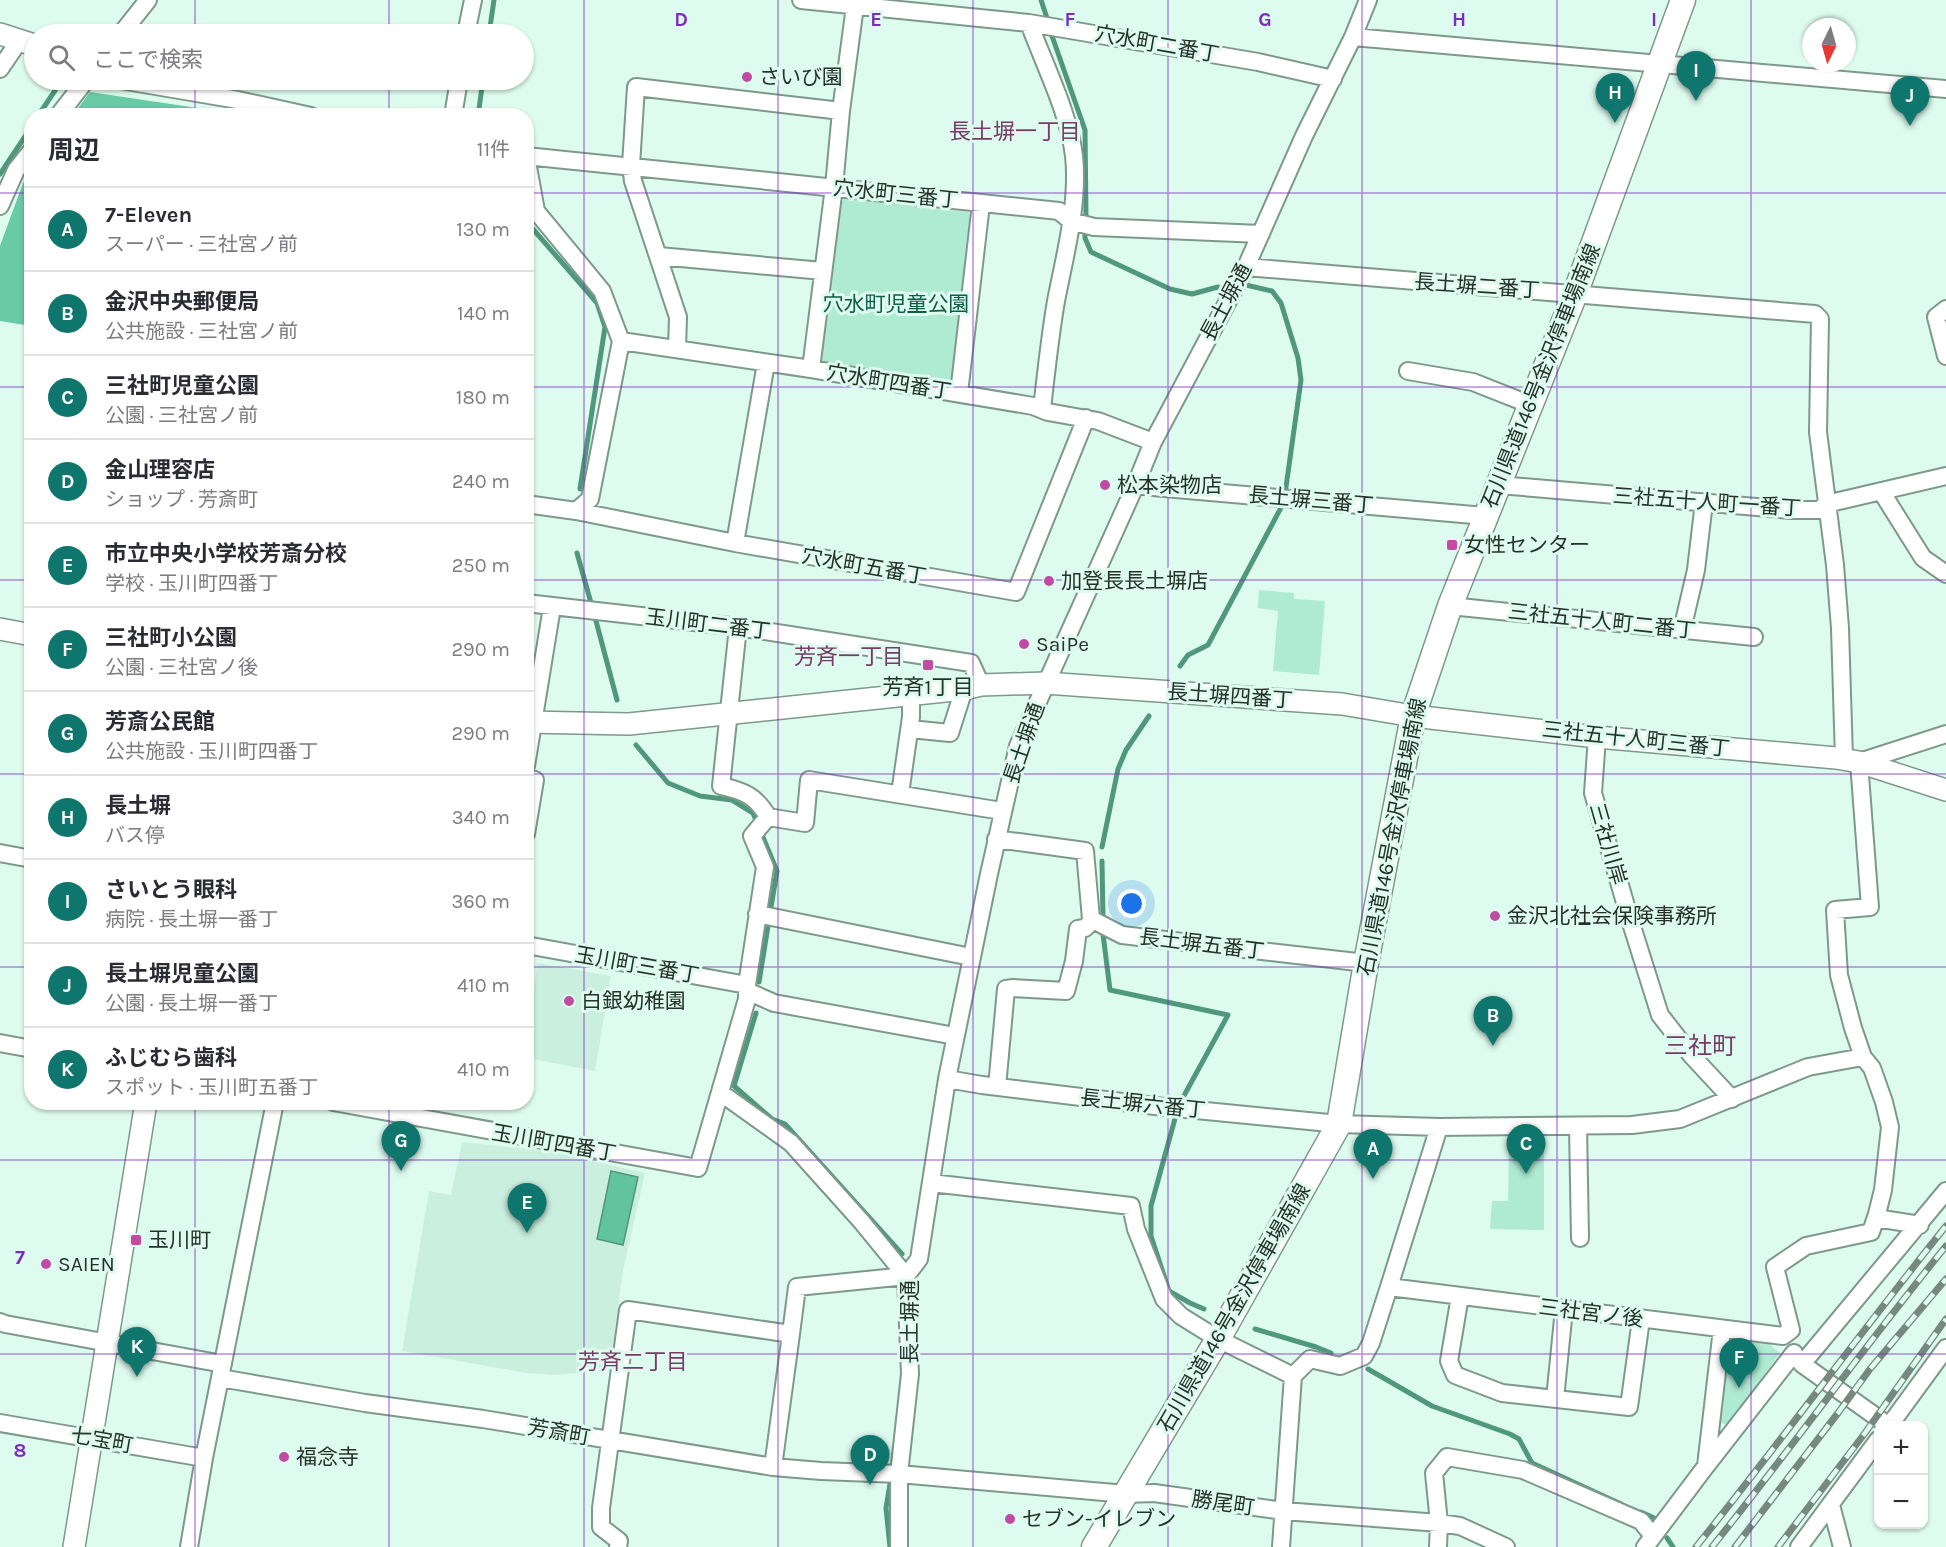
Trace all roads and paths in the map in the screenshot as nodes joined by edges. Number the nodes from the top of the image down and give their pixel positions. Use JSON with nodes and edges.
{"nodes":[{"id":1,"x":148,"y":0,"type":"edge"},
{"id":2,"x":472,"y":0,"type":"edge"},
{"id":3,"x":801,"y":0,"type":"edge"},
{"id":4,"x":1368,"y":0,"type":"edge"},
{"id":5,"x":1683,"y":0,"type":"edge"},
{"id":6,"x":855,"y":6,"type":"junction"},
{"id":7,"x":1029,"y":23,"type":"junction"},
{"id":8,"x":129,"y":24,"type":"edge"},
{"id":9,"x":468,"y":24,"type":"edge"},
{"id":10,"x":1353,"y":37,"type":"junction"},
{"id":11,"x":18,"y":40,"type":"edge"},
{"id":12,"x":1660,"y":64,"type":"junction"},
{"id":13,"x":0,"y":69,"type":"edge"},
{"id":14,"x":1333,"y":79,"type":"junction"},
{"id":15,"x":1946,"y":89,"type":"edge"},
{"id":16,"x":78,"y":90,"type":"edge"},
{"id":17,"x":179,"y":90,"type":"edge"},
{"id":18,"x":457,"y":90,"type":"edge"},
{"id":19,"x":64,"y":108,"type":"edge"},
{"id":20,"x":274,"y":108,"type":"edge"},
{"id":21,"x":454,"y":108,"type":"edge"},
{"id":22,"x":841,"y":111,"type":"junction"},
{"id":23,"x":534,"y":157,"type":"edge"},
{"id":24,"x":24,"y":160,"type":"edge"},
{"id":25,"x":631,"y":165,"type":"junction"},
{"id":26,"x":834,"y":187,"type":"junction"},
{"id":27,"x":534,"y":199,"type":"edge"},
{"id":28,"x":981,"y":204,"type":"junction"},
{"id":29,"x":0,"y":206,"type":"edge"},
{"id":30,"x":1071,"y":221,"type":"junction"},
{"id":31,"x":1261,"y":234,"type":"junction"},
{"id":32,"x":659,"y":256,"type":"junction"},
{"id":33,"x":1246,"y":267,"type":"junction"},
{"id":34,"x":823,"y":271,"type":"junction"},
{"id":35,"x":1575,"y":294,"type":"junction"},
{"id":36,"x":1946,"y":309,"type":"edge"},
{"id":37,"x":621,"y":341,"type":"junction"},
{"id":38,"x":676,"y":349,"type":"junction"},
{"id":39,"x":1946,"y":356,"type":"edge"},
{"id":40,"x":766,"y":363,"type":"junction"},
{"id":41,"x":811,"y":369,"type":"junction"},
{"id":42,"x":1408,"y":371,"type":"dead end"},
{"id":43,"x":958,"y":393,"type":"junction"},
{"id":44,"x":1530,"y":405,"type":"junction"},
{"id":45,"x":1042,"y":409,"type":"junction"},
{"id":46,"x":1086,"y":418,"type":"junction"},
{"id":47,"x":1153,"y":442,"type":"junction"},
{"id":48,"x":1946,"y":476,"type":"edge"},
{"id":49,"x":1136,"y":484,"type":"junction"},
{"id":50,"x":1498,"y":484,"type":"junction"},
{"id":51,"x":1881,"y":491,"type":"junction"},
{"id":52,"x":1704,"y":502,"type":"junction"},
{"id":53,"x":1826,"y":504,"type":"junction"},
{"id":54,"x":534,"y":505,"type":"edge"},
{"id":55,"x":576,"y":511,"type":"junction"},
{"id":56,"x":1485,"y":516,"type":"junction"},
{"id":57,"x":735,"y":543,"type":"junction"},
{"id":58,"x":1946,"y":574,"type":"edge"},
{"id":59,"x":534,"y":604,"type":"edge"},
{"id":60,"x":1450,"y":606,"type":"junction"},
{"id":61,"x":552,"y":607,"type":"junction"},
{"id":62,"x":738,"y":627,"type":"junction"},
{"id":63,"x":0,"y":629,"type":"edge"},
{"id":64,"x":1682,"y":630,"type":"junction"},
{"id":65,"x":24,"y":634,"type":"edge"},
{"id":66,"x":1754,"y":637,"type":"dead end"},
{"id":67,"x":1045,"y":683,"type":"junction"},
{"id":68,"x":973,"y":687,"type":"junction"},
{"id":69,"x":911,"y":694,"type":"junction"},
{"id":70,"x":534,"y":701,"type":"edge"},
{"id":71,"x":729,"y":713,"type":"junction"},
{"id":72,"x":1413,"y":716,"type":"junction"},
{"id":73,"x":534,"y":722,"type":"edge"},
{"id":74,"x":910,"y":729,"type":"junction"},
{"id":75,"x":1946,"y":734,"type":"edge"},
{"id":76,"x":1597,"y":737,"type":"junction"},
{"id":77,"x":1852,"y":761,"type":"junction"},
{"id":78,"x":1946,"y":790,"type":"edge"},
{"id":79,"x":900,"y":794,"type":"junction"},
{"id":80,"x":1002,"y":811,"type":"junction"},
{"id":81,"x":762,"y":824,"type":"junction"},
{"id":82,"x":996,"y":839,"type":"junction"},
{"id":83,"x":0,"y":854,"type":"edge"},
{"id":84,"x":24,"y":858,"type":"edge"},
{"id":85,"x":757,"y":914,"type":"junction"},
{"id":86,"x":1093,"y":920,"type":"junction"},
{"id":87,"x":534,"y":947,"type":"edge"},
{"id":88,"x":971,"y":957,"type":"junction"},
{"id":89,"x":1366,"y":963,"type":"junction"},
{"id":90,"x":747,"y":988,"type":"junction"},
{"id":91,"x":955,"y":1036,"type":"junction"},
{"id":92,"x":0,"y":1043,"type":"edge"},
{"id":93,"x":24,"y":1048,"type":"edge"},
{"id":94,"x":1863,"y":1057,"type":"junction"},
{"id":95,"x":947,"y":1079,"type":"junction"},
{"id":96,"x":997,"y":1087,"type":"junction"},
{"id":97,"x":721,"y":1093,"type":"junction"},
{"id":98,"x":1732,"y":1099,"type":"junction"},
{"id":99,"x":145,"y":1110,"type":"edge"},
{"id":100,"x":273,"y":1110,"type":"edge"},
{"id":101,"x":377,"y":1110,"type":"edge"},
{"id":102,"x":1339,"y":1124,"type":"junction"},
{"id":103,"x":1578,"y":1126,"type":"junction"},
{"id":104,"x":1439,"y":1127,"type":"junction"},
{"id":105,"x":931,"y":1183,"type":"junction"},
{"id":106,"x":1946,"y":1191,"type":"edge"},
{"id":107,"x":1876,"y":1218,"type":"junction"},
{"id":108,"x":1920,"y":1225,"type":"junction"},
{"id":109,"x":1580,"y":1238,"type":"dead end"},
{"id":110,"x":906,"y":1276,"type":"junction"},
{"id":111,"x":1389,"y":1287,"type":"junction"},
{"id":112,"x":1460,"y":1296,"type":"junction"},
{"id":113,"x":1564,"y":1309,"type":"junction"},
{"id":114,"x":1641,"y":1319,"type":"junction"},
{"id":115,"x":0,"y":1322,"type":"edge"},
{"id":116,"x":1722,"y":1329,"type":"junction"},
{"id":117,"x":1787,"y":1333,"type":"junction"},
{"id":118,"x":791,"y":1334,"type":"junction"},
{"id":119,"x":1218,"y":1339,"type":"junction"},
{"id":120,"x":108,"y":1342,"type":"junction"},
{"id":121,"x":1946,"y":1348,"type":"edge"},
{"id":122,"x":1798,"y":1358,"type":"junction"},
{"id":123,"x":222,"y":1371,"type":"junction"},
{"id":124,"x":1927,"y":1375,"type":"junction"},
{"id":125,"x":1946,"y":1375,"type":"edge"},
{"id":126,"x":1293,"y":1376,"type":"junction"},
{"id":127,"x":1555,"y":1399,"type":"junction"},
{"id":128,"x":1884,"y":1421,"type":"edge"},
{"id":129,"x":1892,"y":1421,"type":"edge"},
{"id":130,"x":0,"y":1423,"type":"edge"},
{"id":131,"x":93,"y":1438,"type":"junction"},
{"id":132,"x":609,"y":1440,"type":"junction"},
{"id":133,"x":1874,"y":1446,"type":"edge"},
{"id":134,"x":204,"y":1458,"type":"junction"},
{"id":135,"x":1706,"y":1466,"type":"junction"},
{"id":136,"x":773,"y":1467,"type":"junction"},
{"id":137,"x":899,"y":1474,"type":"junction"},
{"id":138,"x":1126,"y":1494,"type":"junction"},
{"id":139,"x":1831,"y":1505,"type":"junction"},
{"id":140,"x":1284,"y":1511,"type":"junction"},
{"id":141,"x":1439,"y":1523,"type":"junction"},
{"id":142,"x":1649,"y":1541,"type":"edge"},
{"id":143,"x":74,"y":1547,"type":"edge"},
{"id":144,"x":189,"y":1547,"type":"edge"},
{"id":145,"x":618,"y":1547,"type":"edge"},
{"id":146,"x":899,"y":1547,"type":"edge"},
{"id":147,"x":1095,"y":1547,"type":"edge"},
{"id":148,"x":1281,"y":1547,"type":"edge"},
{"id":149,"x":1438,"y":1547,"type":"edge"},
{"id":150,"x":1506,"y":1547,"type":"edge"},
{"id":151,"x":1799,"y":1547,"type":"edge"},
{"id":152,"x":1842,"y":1547,"type":"edge"}],
"edges":[{"from":1,"to":8,"type":"street"},
{"from":2,"to":9,"type":"street"},
{"from":3,"to":6,"type":"street","name":"穴水町二番丁"},
{"from":4,"to":10,"type":"street","name":"長土塀通"},
{"from":5,"to":12,"type":"main road","name":"石川県道146号金沢停車場南線"},
{"from":6,"to":7,"type":"street","name":"穴水町二番丁"},
{"from":6,"to":22,"type":"street"},
{"from":7,"to":14,"type":"street","name":"穴水町二番丁"},
{"from":7,"to":30,"type":"street"},
{"from":10,"to":12,"type":"street"},
{"from":10,"to":14,"type":"street","name":"長土塀通"},
{"from":11,"to":13,"type":"street"},
{"from":12,"to":15,"type":"street"},
{"from":12,"to":35,"type":"main road","name":"石川県道146号金沢停車場南線"},
{"from":14,"to":31,"type":"street","name":"長土塀通"},
{"from":16,"to":19,"type":"street"},
{"from":17,"to":20,"type":"street"},
{"from":18,"to":21,"type":"street"},
{"from":22,"to":25,"type":"street"},
{"from":22,"to":26,"type":"street"},
{"from":23,"to":25,"type":"street","name":"穴水町三番丁"},
{"from":24,"to":29,"type":"street"},
{"from":25,"to":26,"type":"street","name":"穴水町三番丁"},
{"from":25,"to":32,"type":"street"},
{"from":26,"to":28,"type":"street","name":"穴水町三番丁"},
{"from":26,"to":34,"type":"street"},
{"from":27,"to":37,"type":"street"},
{"from":28,"to":30,"type":"street","name":"穴水町三番丁"},
{"from":28,"to":43,"type":"street"},
{"from":30,"to":31,"type":"street","name":"穴水町三番丁"},
{"from":30,"to":45,"type":"street"},
{"from":31,"to":33,"type":"street","name":"長土塀通"},
{"from":32,"to":34,"type":"street"},
{"from":32,"to":38,"type":"street"},
{"from":33,"to":35,"type":"street","name":"長土塀二番丁"},
{"from":33,"to":47,"type":"street","name":"長土塀通"},
{"from":34,"to":41,"type":"street"},
{"from":35,"to":44,"type":"main road","name":"石川県道146号金沢停車場南線"},
{"from":35,"to":53,"type":"street","name":"長土塀二番丁"},
{"from":36,"to":39,"type":"street"},
{"from":37,"to":38,"type":"street","name":"穴水町四番丁"},
{"from":37,"to":55,"type":"street"},
{"from":38,"to":40,"type":"street","name":"穴水町四番丁"},
{"from":40,"to":41,"type":"street","name":"穴水町四番丁"},
{"from":40,"to":57,"type":"street"},
{"from":41,"to":43,"type":"street","name":"穴水町四番丁"},
{"from":42,"to":44,"type":"street"},
{"from":43,"to":45,"type":"street","name":"穴水町四番丁"},
{"from":44,"to":50,"type":"main road","name":"石川県道146号金沢停車場南線"},
{"from":45,"to":46,"type":"street","name":"穴水町四番丁"},
{"from":46,"to":47,"type":"street","name":"穴水町四番丁"},
{"from":46,"to":57,"type":"street","name":"穴水町五番丁"},
{"from":47,"to":49,"type":"street","name":"長土塀通"},
{"from":48,"to":51,"type":"street","name":"三社五十人町一番丁"},
{"from":49,"to":56,"type":"street","name":"長土塀三番丁"},
{"from":49,"to":67,"type":"street","name":"長土塀通"},
{"from":50,"to":52,"type":"street","name":"三社五十人町一番丁"},
{"from":50,"to":56,"type":"main road","name":"石川県道146号金沢停車場南線"},
{"from":51,"to":53,"type":"street","name":"三社五十人町一番丁"},
{"from":51,"to":58,"type":"street"},
{"from":52,"to":53,"type":"street","name":"三社五十人町一番丁"},
{"from":52,"to":64,"type":"street"},
{"from":53,"to":77,"type":"street"},
{"from":54,"to":55,"type":"street","name":"穴水町五番丁"},
{"from":55,"to":57,"type":"street","name":"穴水町五番丁"},
{"from":56,"to":60,"type":"main road","name":"石川県道146号金沢停車場南線"},
{"from":59,"to":61,"type":"street","name":"玉川町二番丁"},
{"from":60,"to":64,"type":"street","name":"三社五十人町二番丁"},
{"from":60,"to":72,"type":"main road","name":"石川県道146号金沢停車場南線"},
{"from":61,"to":62,"type":"street","name":"玉川町二番丁"},
{"from":61,"to":70,"type":"street"},
{"from":62,"to":68,"type":"street","name":"玉川町二番丁"},
{"from":62,"to":71,"type":"street"},
{"from":63,"to":65,"type":"street"},
{"from":64,"to":66,"type":"street","name":"三社五十人町二番丁"},
{"from":67,"to":68,"type":"street","name":"長土塀四番丁"},
{"from":67,"to":72,"type":"street","name":"長土塀四番丁"},
{"from":67,"to":80,"type":"street","name":"長土塀通"},
{"from":68,"to":69,"type":"street","name":"長土塀四番丁"},
{"from":68,"to":74,"type":"street"},
{"from":69,"to":71,"type":"street","name":"長土塀四番丁"},
{"from":69,"to":74,"type":"street"},
{"from":71,"to":73,"type":"street","name":"長土塀四番丁"},
{"from":71,"to":81,"type":"street"},
{"from":72,"to":76,"type":"street","name":"三社五十人町三番丁"},
{"from":72,"to":89,"type":"main road","name":"石川県道146号金沢停車場南線"},
{"from":74,"to":79,"type":"street"},
{"from":75,"to":77,"type":"street"},
{"from":76,"to":77,"type":"street","name":"三社五十人町三番丁"},
{"from":76,"to":98,"type":"street","name":"三社川岸"},
{"from":77,"to":78,"type":"street","name":"三社五十人町三番丁"},
{"from":77,"to":94,"type":"street"},
{"from":79,"to":80,"type":"street"},
{"from":79,"to":81,"type":"street"},
{"from":80,"to":82,"type":"street","name":"長土塀通"},
{"from":81,"to":85,"type":"street"},
{"from":82,"to":86,"type":"street"},
{"from":82,"to":88,"type":"street","name":"長土塀通"},
{"from":83,"to":84,"type":"street"},
{"from":85,"to":88,"type":"street"},
{"from":85,"to":90,"type":"street"},
{"from":86,"to":89,"type":"street","name":"長土塀五番丁"},
{"from":86,"to":96,"type":"street"},
{"from":87,"to":90,"type":"street","name":"玉川町三番丁"},
{"from":88,"to":91,"type":"street","name":"長土塀通"},
{"from":89,"to":102,"type":"main road","name":"石川県道146号金沢停車場南線"},
{"from":90,"to":91,"type":"street","name":"玉川町三番丁"},
{"from":90,"to":97,"type":"street"},
{"from":91,"to":95,"type":"street","name":"長土塀通"},
{"from":92,"to":93,"type":"street"},
{"from":94,"to":98,"type":"street"},
{"from":94,"to":107,"type":"street"},
{"from":95,"to":96,"type":"street","name":"長土塀六番丁"},
{"from":95,"to":105,"type":"street","name":"長土塀通"},
{"from":96,"to":102,"type":"street","name":"長土塀六番丁"},
{"from":97,"to":101,"type":"street","name":"玉川町四番丁"},
{"from":97,"to":110,"type":"street"},
{"from":98,"to":103,"type":"street","name":"長土塀六番丁"},
{"from":99,"to":120,"type":"street"},
{"from":100,"to":123,"type":"street"},
{"from":102,"to":104,"type":"street","name":"長土塀六番丁"},
{"from":102,"to":119,"type":"main road","name":"石川県道146号金沢停車場南線"},
{"from":103,"to":104,"type":"street","name":"長土塀六番丁"},
{"from":103,"to":109,"type":"street"},
{"from":104,"to":111,"type":"street"},
{"from":105,"to":110,"type":"street","name":"長土塀通"},
{"from":105,"to":119,"type":"street"},
{"from":106,"to":108,"type":"street"},
{"from":107,"to":108,"type":"street"},
{"from":107,"to":117,"type":"street"},
{"from":108,"to":122,"type":"street"},
{"from":110,"to":118,"type":"street"},
{"from":110,"to":137,"type":"street","name":"長土塀通"},
{"from":111,"to":112,"type":"street","name":"三社宮ノ後"},
{"from":111,"to":126,"type":"street"},
{"from":112,"to":113,"type":"street","name":"三社宮ノ後"},
{"from":112,"to":127,"type":"street"},
{"from":113,"to":114,"type":"street","name":"三社宮ノ後"},
{"from":113,"to":127,"type":"street"},
{"from":114,"to":116,"type":"street","name":"三社宮ノ後"},
{"from":114,"to":127,"type":"street"},
{"from":115,"to":120,"type":"street","name":"芳斎町"},
{"from":116,"to":117,"type":"street","name":"三社宮ノ後"},
{"from":116,"to":135,"type":"street"},
{"from":117,"to":122,"type":"street"},
{"from":118,"to":132,"type":"street"},
{"from":118,"to":136,"type":"street"},
{"from":119,"to":126,"type":"street"},
{"from":119,"to":138,"type":"main road","name":"石川県道146号金沢停車場南線"},
{"from":120,"to":123,"type":"street","name":"芳斎町"},
{"from":120,"to":131,"type":"street"},
{"from":121,"to":124,"type":"street"},
{"from":122,"to":128,"type":"street"},
{"from":122,"to":135,"type":"street"},
{"from":123,"to":132,"type":"street","name":"芳斎町"},
{"from":123,"to":134,"type":"street"},
{"from":124,"to":125,"type":"street"},
{"from":124,"to":129,"type":"street"},
{"from":126,"to":140,"type":"street"},
{"from":130,"to":131,"type":"street","name":"七宝町"},
{"from":131,"to":134,"type":"street","name":"七宝町"},
{"from":131,"to":143,"type":"street"},
{"from":132,"to":136,"type":"street","name":"芳斎町"},
{"from":132,"to":145,"type":"street"},
{"from":133,"to":139,"type":"street"},
{"from":134,"to":144,"type":"street"},
{"from":135,"to":142,"type":"street"},
{"from":136,"to":137,"type":"street","name":"芳斎町"},
{"from":137,"to":138,"type":"street","name":"勝尾町"},
{"from":137,"to":146,"type":"street","name":"長土塀通"},
{"from":138,"to":140,"type":"street","name":"勝尾町"},
{"from":138,"to":147,"type":"main road","name":"石川県道146号金沢停車場南線"},
{"from":139,"to":151,"type":"street"},
{"from":139,"to":152,"type":"street"},
{"from":140,"to":141,"type":"street","name":"勝尾町"},
{"from":140,"to":148,"type":"street"},
{"from":141,"to":142,"type":"street"},
{"from":141,"to":149,"type":"street"},
{"from":141,"to":150,"type":"street","name":"勝尾町"}]}
